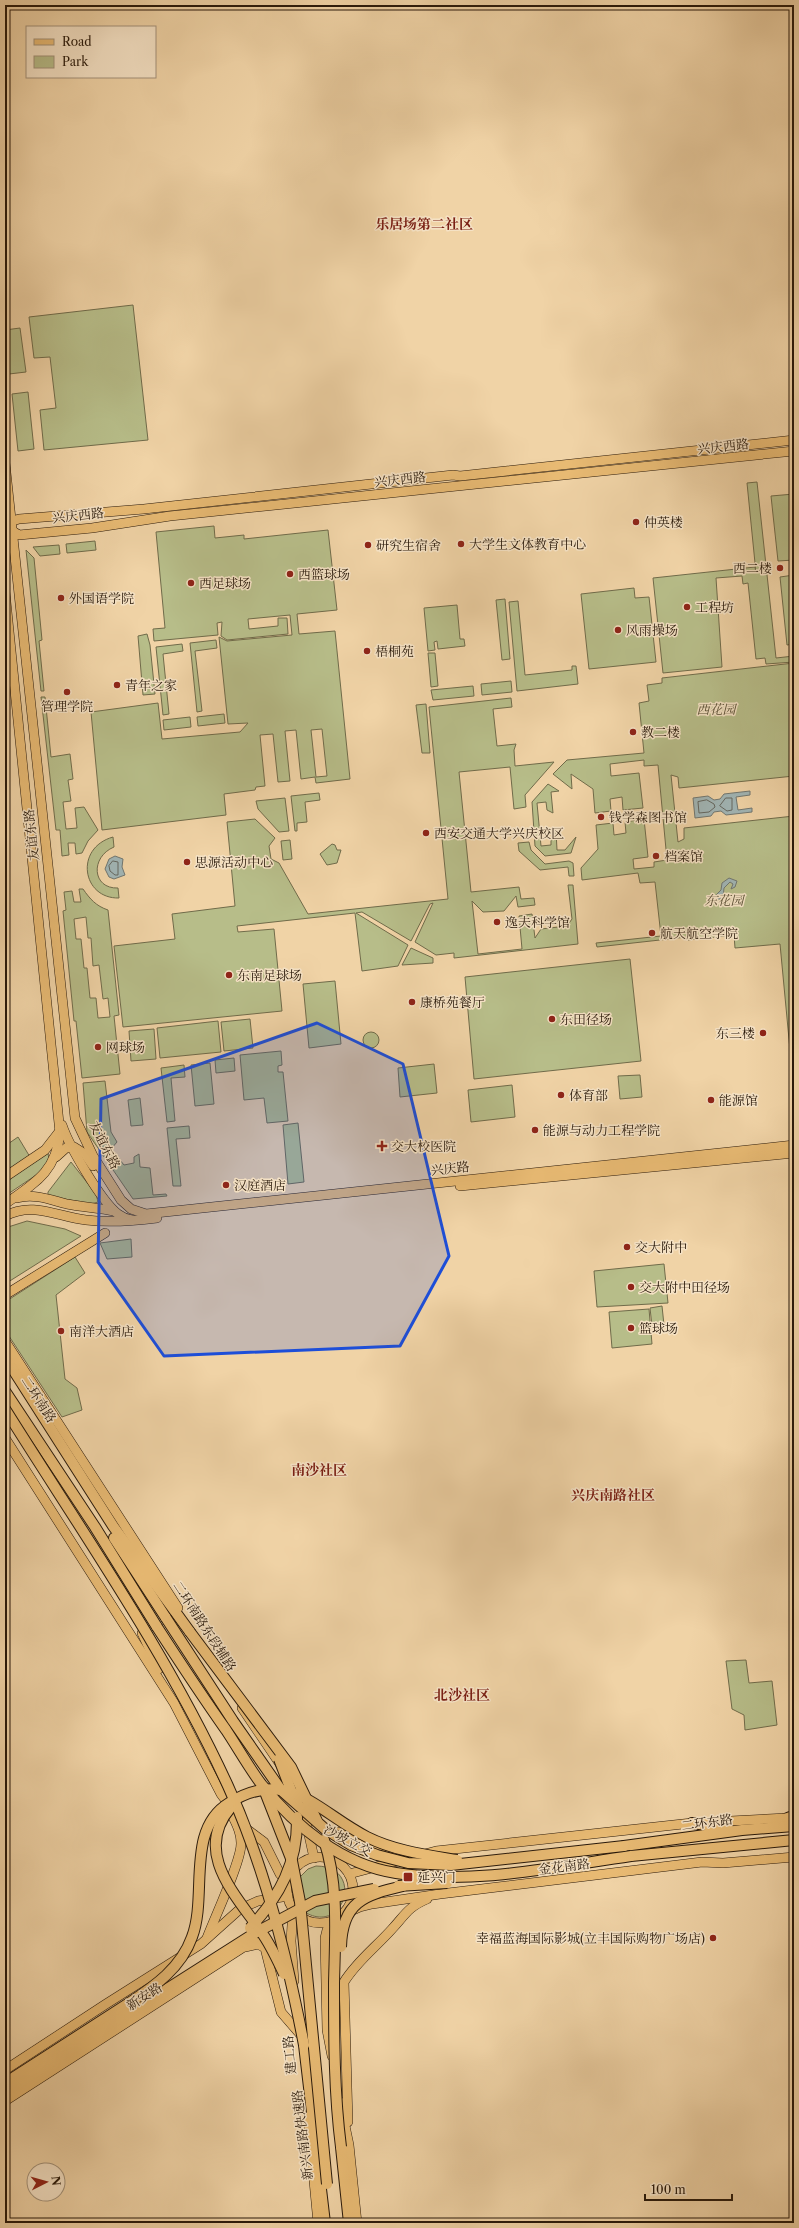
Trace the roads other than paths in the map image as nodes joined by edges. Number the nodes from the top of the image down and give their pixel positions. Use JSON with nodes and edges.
{"nodes":[{"id":1,"x":794,"y":440,"type":"edge"},
{"id":2,"x":794,"y":451,"type":"edge"},
{"id":3,"x":5,"y":463,"type":"edge"},
{"id":4,"x":9,"y":525,"type":"edge"},
{"id":5,"x":5,"y":592,"type":"edge"},
{"id":6,"x":60,"y":1125,"type":"junction"},
{"id":7,"x":794,"y":1145,"type":"edge"},
{"id":8,"x":72,"y":1147,"type":"junction"},
{"id":9,"x":794,"y":1153,"type":"edge"},
{"id":10,"x":55,"y":1158,"type":"junction"},
{"id":11,"x":5,"y":1177,"type":"edge"},
{"id":12,"x":116,"y":1197,"type":"junction"},
{"id":13,"x":7,"y":1203,"type":"edge"},
{"id":14,"x":114,"y":1211,"type":"junction"},
{"id":15,"x":5,"y":1216,"type":"edge"},
{"id":16,"x":135,"y":1221,"type":"junction"},
{"id":17,"x":101,"y":1222,"type":"junction"},
{"id":18,"x":104,"y":1233,"type":"dead end"},
{"id":19,"x":5,"y":1295,"type":"edge"},
{"id":20,"x":5,"y":1341,"type":"edge"},
{"id":21,"x":5,"y":1357,"type":"edge"},
{"id":22,"x":5,"y":1370,"type":"edge"},
{"id":23,"x":5,"y":1391,"type":"edge"},
{"id":24,"x":5,"y":1409,"type":"edge"},
{"id":25,"x":5,"y":1416,"type":"edge"},
{"id":26,"x":5,"y":1438,"type":"edge"},
{"id":27,"x":71,"y":1490,"type":"junction"},
{"id":28,"x":72,"y":1520,"type":"junction"},
{"id":29,"x":128,"y":1607,"type":"junction"},
{"id":30,"x":166,"y":1618,"type":"joint"},
{"id":31,"x":157,"y":1627,"type":"junction"},
{"id":32,"x":174,"y":1703,"type":"junction"},
{"id":33,"x":248,"y":1710,"type":"junction"},
{"id":34,"x":288,"y":1774,"type":"junction"},
{"id":35,"x":262,"y":1784,"type":"junction"},
{"id":36,"x":221,"y":1794,"type":"junction"},
{"id":37,"x":245,"y":1794,"type":"junction"},
{"id":38,"x":793,"y":1820,"type":"edge"},
{"id":39,"x":692,"y":1824,"type":"junction"},
{"id":40,"x":742,"y":1830,"type":"junction"},
{"id":41,"x":794,"y":1840,"type":"edge"},
{"id":42,"x":624,"y":1846,"type":"joint"},
{"id":43,"x":722,"y":1847,"type":"junction"},
{"id":44,"x":794,"y":1847,"type":"edge"},
{"id":45,"x":436,"y":1851,"type":"junction"},
{"id":46,"x":631,"y":1856,"type":"joint"},
{"id":47,"x":794,"y":1857,"type":"edge"},
{"id":48,"x":314,"y":1858,"type":"junction"},
{"id":49,"x":476,"y":1864,"type":"junction"},
{"id":50,"x":349,"y":1874,"type":"junction"},
{"id":51,"x":497,"y":1874,"type":"junction"},
{"id":52,"x":288,"y":1883,"type":"junction"},
{"id":53,"x":403,"y":1886,"type":"junction"},
{"id":54,"x":440,"y":1894,"type":"junction"},
{"id":55,"x":288,"y":1896,"type":"junction"},
{"id":56,"x":293,"y":1908,"type":"junction"},
{"id":57,"x":337,"y":1919,"type":"junction"},
{"id":58,"x":206,"y":1941,"type":"junction"},
{"id":59,"x":241,"y":1949,"type":"junction"},
{"id":60,"x":226,"y":1952,"type":"junction"},
{"id":61,"x":296,"y":2002,"type":"junction"},
{"id":62,"x":130,"y":2007,"type":"junction"},
{"id":63,"x":300,"y":2034,"type":"junction"},
{"id":64,"x":5,"y":2070,"type":"edge"},
{"id":65,"x":5,"y":2083,"type":"edge"},
{"id":66,"x":5,"y":2092,"type":"edge"},
{"id":67,"x":5,"y":2101,"type":"edge"},
{"id":68,"x":345,"y":2146,"type":"junction"},
{"id":69,"x":318,"y":2223,"type":"edge"},
{"id":70,"x":326,"y":2223,"type":"edge"},
{"id":71,"x":349,"y":2223,"type":"edge"},
{"id":72,"x":357,"y":2223,"type":"edge"}],
"edges":[{"from":1,"to":4,"type":"main road","name":"兴庆西路"},
{"from":2,"to":4,"type":"main road","name":"兴庆西路"},
{"from":3,"to":4,"type":"main road","name":"友谊东路"},
{"from":4,"to":12,"type":"main road","name":"友谊东路"},
{"from":5,"to":6,"type":"main road","name":"友谊东路"},
{"from":6,"to":8,"type":"main road"},
{"from":6,"to":10,"type":"main road","name":"友谊东路"},
{"from":6,"to":11,"type":"main road"},
{"from":7,"to":12,"type":"main road","name":"兴庆路"},
{"from":8,"to":10,"type":"main road"},
{"from":8,"to":12,"type":"main road"},
{"from":8,"to":14,"type":"main road"},
{"from":9,"to":16,"type":"main road","name":"兴庆路"},
{"from":10,"to":13,"type":"main road","name":"友谊东路"},
{"from":12,"to":14,"type":"main road"},
{"from":13,"to":14,"type":"main road"},
{"from":14,"to":16,"type":"main road"},
{"from":14,"to":17,"type":"main road"},
{"from":15,"to":17,"type":"main road","name":"兴庆路"},
{"from":16,"to":17,"type":"main road","name":"兴庆路"},
{"from":18,"to":19,"type":"main road"},
{"from":20,"to":34,"type":"main road","name":"二环南路东段辅路"},
{"from":21,"to":33,"type":"highway","bridge":true},
{"from":22,"to":30,"type":"highway","name":"二环南路"},
{"from":23,"to":27,"type":"highway","name":"二环南路"},
{"from":24,"to":61,"type":"highway","bridge":true},
{"from":25,"to":28,"type":"main road"},
{"from":26,"to":32,"type":"main road"},
{"from":27,"to":28,"type":"highway"},
{"from":27,"to":31,"type":"highway","name":"沙坡立交"},
{"from":28,"to":29,"type":"main road"},
{"from":29,"to":31,"type":"highway"},
{"from":29,"to":32,"type":"main road"},
{"from":30,"to":49,"type":"highway","name":"沙坡立交","bridge":true},
{"from":31,"to":35,"type":"highway","name":"沙坡立交","bridge":true},
{"from":32,"to":36,"type":"main road"},
{"from":33,"to":60,"type":"highway","bridge":true},
{"from":33,"to":68,"type":"highway","bridge":true},
{"from":34,"to":45,"type":"main road","name":"二环南路东段辅路"},
{"from":34,"to":48,"type":"main road"},
{"from":35,"to":51,"type":"highway","name":"沙坡立交","bridge":true},
{"from":35,"to":70,"type":"highway","bridge":true},
{"from":36,"to":52,"type":"main road"},
{"from":36,"to":58,"type":"main road"},
{"from":37,"to":49,"type":"highway","bridge":true},
{"from":37,"to":61,"type":"highway","bridge":true},
{"from":37,"to":62,"type":"highway","bridge":true},
{"from":38,"to":39,"type":"main road"},
{"from":38,"to":40,"type":"highway","name":"二环东路"},
{"from":39,"to":40,"type":"highway"},
{"from":39,"to":45,"type":"main road"},
{"from":40,"to":42,"type":"highway","name":"二环东路"},
{"from":41,"to":43,"type":"highway","name":"二环东路"},
{"from":42,"to":49,"type":"highway","name":"沙坡立交","bridge":true},
{"from":43,"to":44,"type":"highway"},
{"from":43,"to":46,"type":"highway","name":"二环东路"},
{"from":45,"to":50,"type":"main road"},
{"from":46,"to":51,"type":"highway","name":"沙坡立交","bridge":true},
{"from":47,"to":54,"type":"main road","name":"金花南路"},
{"from":48,"to":50,"type":"main road"},
{"from":48,"to":52,"type":"main road"},
{"from":50,"to":57,"type":"main road"},
{"from":51,"to":53,"type":"highway","bridge":true},
{"from":52,"to":55,"type":"main road"},
{"from":53,"to":60,"type":"highway","bridge":true},
{"from":53,"to":68,"type":"highway","bridge":true},
{"from":54,"to":57,"type":"main road","name":"金花南路"},
{"from":54,"to":68,"type":"main road"},
{"from":55,"to":56,"type":"main road"},
{"from":55,"to":58,"type":"main road","name":"新安路"},
{"from":56,"to":57,"type":"main road"},
{"from":56,"to":59,"type":"main road","name":"新安路"},
{"from":56,"to":63,"type":"main road","name":"建工路"},
{"from":57,"to":68,"type":"main road"},
{"from":58,"to":64,"type":"main road","name":"新安路"},
{"from":59,"to":63,"type":"main road"},
{"from":59,"to":67,"type":"main road","name":"新安路"},
{"from":60,"to":62,"type":"highway"},
{"from":61,"to":70,"type":"highway","name":"新兴南路快速路","bridge":true},
{"from":62,"to":65,"type":"highway"},
{"from":62,"to":66,"type":"highway"},
{"from":63,"to":69,"type":"main road","name":"建工路"},
{"from":68,"to":71,"type":"highway"},
{"from":68,"to":72,"type":"main road"}]}
